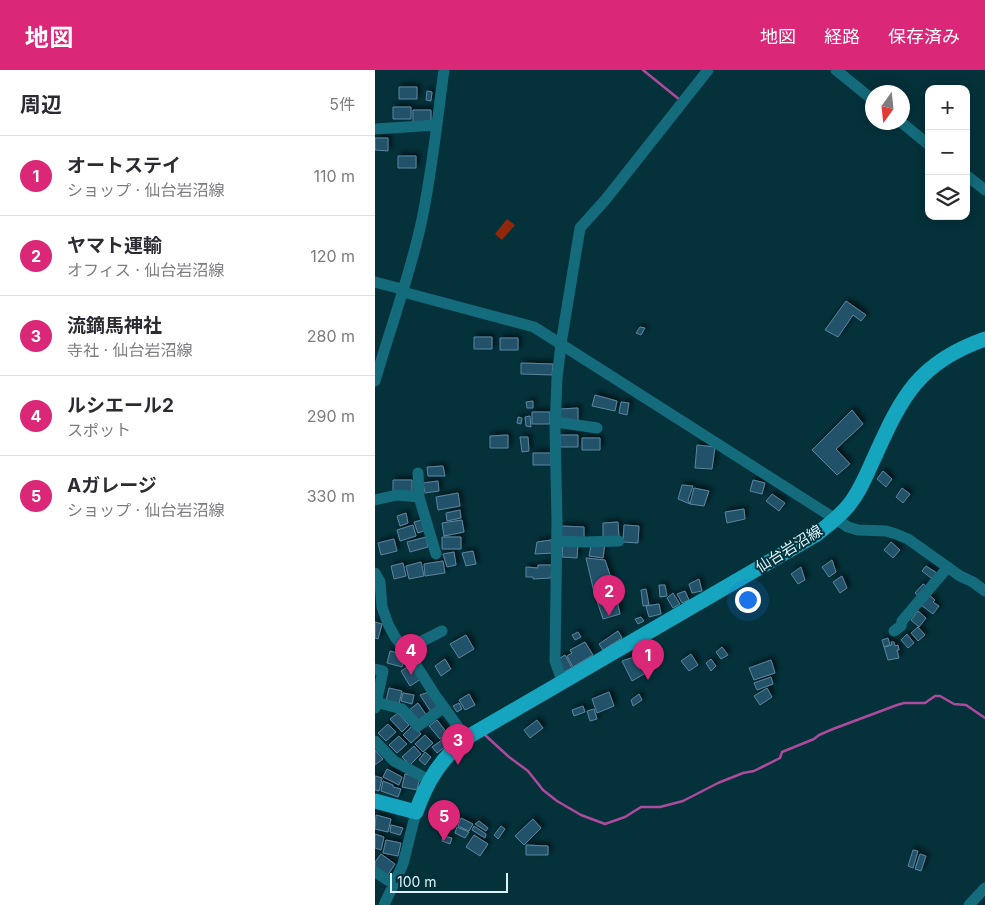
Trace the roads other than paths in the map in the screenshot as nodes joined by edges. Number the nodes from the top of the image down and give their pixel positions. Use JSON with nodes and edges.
{"nodes":[{"id":1,"x":444,"y":70,"type":"edge"},
{"id":2,"x":709,"y":70,"type":"edge"},
{"id":3,"x":836,"y":70,"type":"edge"},
{"id":4,"x":865,"y":94,"type":"edge"},
{"id":5,"x":437,"y":125,"type":"junction"},
{"id":6,"x":375,"y":129,"type":"edge"},
{"id":7,"x":910,"y":129,"type":"edge"},
{"id":8,"x":925,"y":142,"type":"edge"},
{"id":9,"x":970,"y":178,"type":"edge"},
{"id":10,"x":985,"y":190,"type":"edge"},
{"id":11,"x":375,"y":282,"type":"edge"},
{"id":12,"x":403,"y":292,"type":"junction"},
{"id":13,"x":985,"y":339,"type":"edge"},
{"id":14,"x":561,"y":344,"type":"junction"},
{"id":15,"x":375,"y":381,"type":"edge"},
{"id":16,"x":556,"y":422,"type":"junction"},
{"id":17,"x":597,"y":428,"type":"dead end"},
{"id":18,"x":418,"y":473,"type":"dead end"},
{"id":19,"x":419,"y":498,"type":"junction"},
{"id":20,"x":375,"y":500,"type":"edge"},
{"id":21,"x":835,"y":519,"type":"junction"},
{"id":22,"x":556,"y":540,"type":"junction"},
{"id":23,"x":619,"y":541,"type":"dead end"},
{"id":24,"x":436,"y":554,"type":"dead end"},
{"id":25,"x":948,"y":567,"type":"junction"},
{"id":26,"x":375,"y":573,"type":"edge"},
{"id":27,"x":985,"y":591,"type":"edge"},
{"id":28,"x":442,"y":631,"type":"dead end"},
{"id":29,"x":894,"y":632,"type":"dead end"},
{"id":30,"x":405,"y":650,"type":"junction"},
{"id":31,"x":375,"y":669,"type":"edge"},
{"id":32,"x":563,"y":683,"type":"junction"},
{"id":33,"x":376,"y":705,"type":"edge"},
{"id":34,"x":443,"y":708,"type":"junction"},
{"id":35,"x":466,"y":738,"type":"junction"},
{"id":36,"x":375,"y":740,"type":"edge"},
{"id":37,"x":429,"y":780,"type":"junction"},
{"id":38,"x":375,"y":800,"type":"edge"},
{"id":39,"x":416,"y":812,"type":"junction"},
{"id":40,"x":375,"y":872,"type":"edge"},
{"id":41,"x":394,"y":884,"type":"junction"},
{"id":42,"x":985,"y":888,"type":"edge"},
{"id":43,"x":384,"y":905,"type":"edge"},
{"id":44,"x":969,"y":905,"type":"edge"}],
"edges":[{"from":1,"to":5,"type":"street"},
{"from":2,"to":14,"type":"street"},
{"from":3,"to":4,"type":"street"},
{"from":5,"to":6,"type":"street"},
{"from":5,"to":12,"type":"street"},
{"from":7,"to":8,"type":"street"},
{"from":9,"to":10,"type":"street"},
{"from":11,"to":12,"type":"street"},
{"from":12,"to":14,"type":"street"},
{"from":12,"to":15,"type":"street"},
{"from":13,"to":21,"type":"main road","name":"仙台岩沼線"},
{"from":14,"to":16,"type":"street"},
{"from":14,"to":21,"type":"street"},
{"from":16,"to":17,"type":"street"},
{"from":16,"to":22,"type":"street"},
{"from":18,"to":19,"type":"street"},
{"from":19,"to":20,"type":"street"},
{"from":19,"to":24,"type":"street"},
{"from":21,"to":25,"type":"street"},
{"from":21,"to":32,"type":"main road","name":"仙台岩沼線"},
{"from":22,"to":23,"type":"street"},
{"from":22,"to":32,"type":"street"},
{"from":25,"to":27,"type":"street"},
{"from":25,"to":29,"type":"street"},
{"from":26,"to":30,"type":"street"},
{"from":28,"to":30,"type":"street"},
{"from":30,"to":34,"type":"street"},
{"from":31,"to":33,"type":"street"},
{"from":32,"to":35,"type":"main road","name":"仙台岩沼線"},
{"from":33,"to":34,"type":"street"},
{"from":34,"to":35,"type":"street"},
{"from":35,"to":37,"type":"main road","name":"仙台岩沼線"},
{"from":36,"to":37,"type":"street"},
{"from":37,"to":39,"type":"main road","name":"仙台岩沼線"},
{"from":38,"to":39,"type":"main road"},
{"from":39,"to":41,"type":"street"},
{"from":40,"to":41,"type":"street"},
{"from":41,"to":43,"type":"street"},
{"from":42,"to":44,"type":"street"}]}
